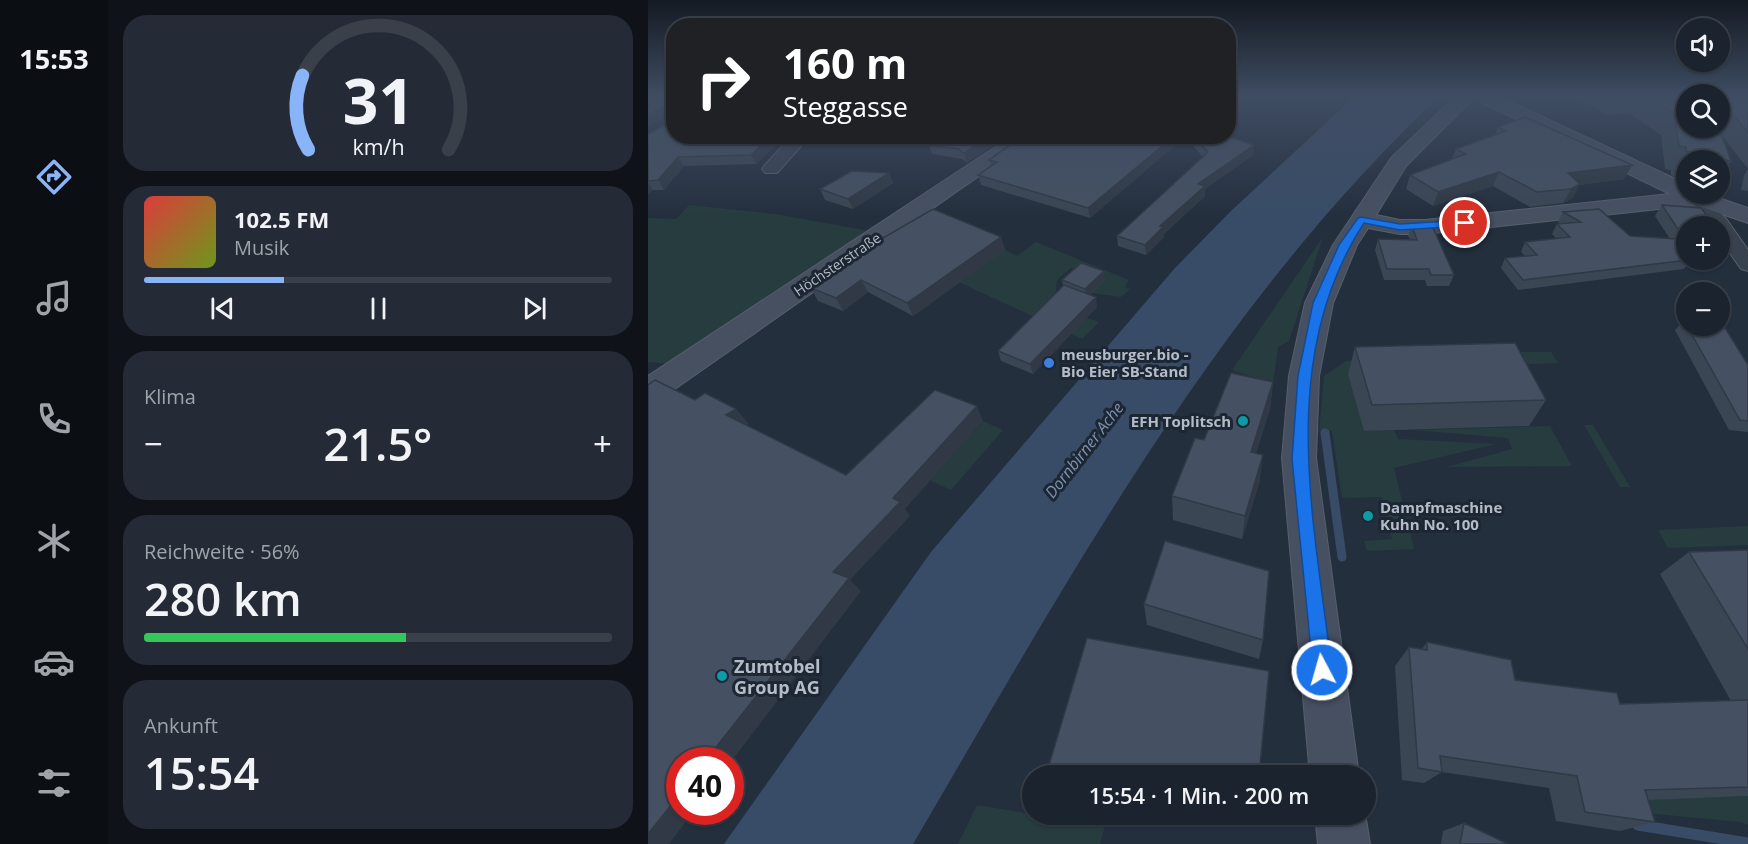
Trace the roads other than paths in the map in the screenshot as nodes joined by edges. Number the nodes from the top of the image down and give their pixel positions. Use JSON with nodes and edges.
{"nodes":[{"id":1,"x":1425,"y":136,"type":"edge"},
{"id":2,"x":1566,"y":136,"type":"edge"},
{"id":3,"x":794,"y":144,"type":"edge"},
{"id":4,"x":1014,"y":144,"type":"edge"},
{"id":5,"x":771,"y":169,"type":"dead end"},
{"id":6,"x":1676,"y":188,"type":"edge"},
{"id":7,"x":1676,"y":197,"type":"edge"},
{"id":8,"x":1699,"y":204,"type":"edge"},
{"id":9,"x":1715,"y":204,"type":"edge"},
{"id":10,"x":1748,"y":216,"type":"edge"},
{"id":11,"x":1361,"y":220,"type":"junction"},
{"id":12,"x":1748,"y":266,"type":"edge"},
{"id":13,"x":648,"y":392,"type":"edge"},
{"id":14,"x":1334,"y":765,"type":"edge"},
{"id":15,"x":1341,"y":825,"type":"edge"},
{"id":16,"x":1344,"y":844,"type":"edge"}],
"edges":[{"from":1,"to":11,"type":"street"},
{"from":2,"to":6,"type":"street"},
{"from":3,"to":5,"type":"street"},
{"from":4,"to":13,"type":"street","name":"Höchsterstraße"},
{"from":7,"to":11,"type":"street"},
{"from":8,"to":12,"type":"street"},
{"from":9,"to":10,"type":"street"},
{"from":11,"to":14,"type":"street"},
{"from":15,"to":16,"type":"street"}]}
